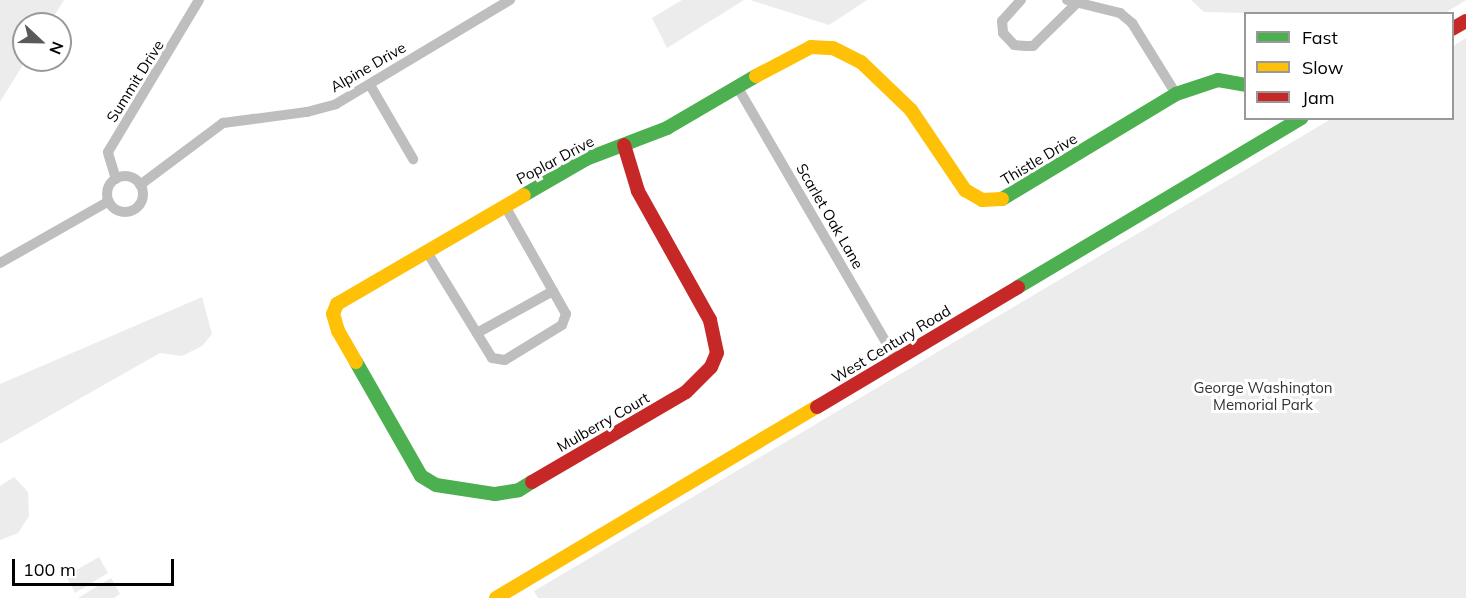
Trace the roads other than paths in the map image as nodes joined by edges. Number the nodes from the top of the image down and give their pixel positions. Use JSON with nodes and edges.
{"nodes":[{"id":1,"x":199,"y":0,"type":"edge"},
{"id":2,"x":510,"y":0,"type":"edge"},
{"id":3,"x":1021,"y":0,"type":"edge"},
{"id":4,"x":1067,"y":0,"type":"edge"},
{"id":5,"x":1078,"y":2,"type":"junction"},
{"id":6,"x":861,"y":63,"type":"joint"},
{"id":7,"x":370,"y":85,"type":"junction"},
{"id":8,"x":1244,"y":85,"type":"edge"},
{"id":9,"x":738,"y":88,"type":"junction"},
{"id":10,"x":1176,"y":94,"type":"junction"},
{"id":11,"x":1292,"y":121,"type":"edge"},
{"id":12,"x":624,"y":145,"type":"junction"},
{"id":13,"x":413,"y":159,"type":"dead end"},
{"id":14,"x":116,"y":179,"type":"junction"},
{"id":15,"x":140,"y":185,"type":"junction"},
{"id":16,"x":109,"y":201,"type":"junction"},
{"id":17,"x":505,"y":206,"type":"junction"},
{"id":18,"x":427,"y":252,"type":"junction"},
{"id":19,"x":0,"y":263,"type":"edge"},
{"id":20,"x":553,"y":291,"type":"junction"},
{"id":21,"x":477,"y":333,"type":"junction"},
{"id":22,"x":342,"y":338,"type":"joint"},
{"id":23,"x":896,"y":360,"type":"junction"},
{"id":24,"x":496,"y":598,"type":"edge"}],
"edges":[{"from":1,"to":14,"type":"street","name":"Summit Drive"},
{"from":2,"to":7,"type":"street","name":"Alpine Drive"},
{"from":3,"to":5,"type":"street"},
{"from":4,"to":5,"type":"street"},
{"from":5,"to":10,"type":"street"},
{"from":6,"to":9,"type":"street","name":"Poplar Drive"},
{"from":6,"to":10,"type":"street","name":"Thistle Drive"},
{"from":7,"to":13,"type":"street"},
{"from":7,"to":15,"type":"street","name":"Alpine Drive"},
{"from":8,"to":10,"type":"street","name":"Thistle Drive"},
{"from":9,"to":12,"type":"street","name":"Poplar Drive"},
{"from":9,"to":23,"type":"street","name":"Scarlet Oak Lane"},
{"from":11,"to":23,"type":"street","name":"West Century Road"},
{"from":12,"to":17,"type":"street","name":"Poplar Drive"},
{"from":12,"to":22,"type":"street","name":"Mulberry Court"},
{"from":14,"to":15,"type":"street"},
{"from":14,"to":16,"type":"street"},
{"from":15,"to":16,"type":"street"},
{"from":16,"to":19,"type":"street"},
{"from":17,"to":18,"type":"street","name":"Poplar Drive"},
{"from":17,"to":20,"type":"street"},
{"from":18,"to":21,"type":"street"},
{"from":18,"to":22,"type":"street","name":"Poplar Drive"},
{"from":20,"to":21,"type":"street"},
{"from":20,"to":21,"type":"street"},
{"from":23,"to":24,"type":"street","name":"West Century Road"}]}
